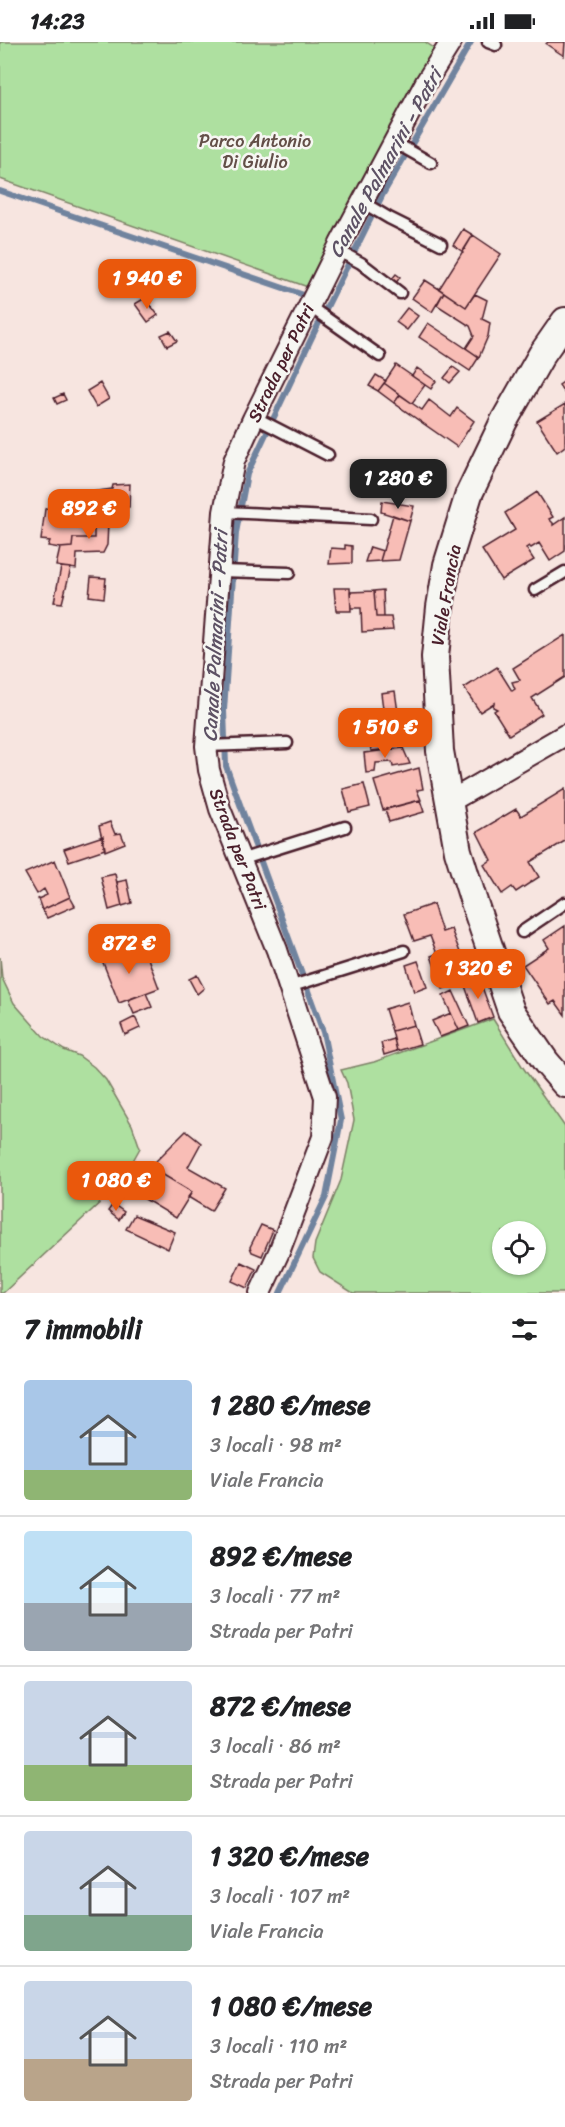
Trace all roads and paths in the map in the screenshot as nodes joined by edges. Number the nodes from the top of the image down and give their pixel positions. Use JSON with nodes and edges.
{"nodes":[{"id":1,"x":451,"y":42,"type":"edge"},
{"id":2,"x":397,"y":144,"type":"junction"},
{"id":3,"x":427,"y":162,"type":"dead end"},
{"id":4,"x":365,"y":204,"type":"junction"},
{"id":5,"x":441,"y":244,"type":"dead end"},
{"id":6,"x":341,"y":252,"type":"junction"},
{"id":7,"x":400,"y":293,"type":"dead end"},
{"id":8,"x":312,"y":309,"type":"junction"},
{"id":9,"x":565,"y":321,"type":"edge"},
{"id":10,"x":380,"y":356,"type":"dead end"},
{"id":11,"x":257,"y":419,"type":"junction"},
{"id":12,"x":328,"y":454,"type":"dead end"},
{"id":13,"x":227,"y":513,"type":"junction"},
{"id":14,"x":371,"y":519,"type":"dead end"},
{"id":15,"x":229,"y":572,"type":"junction"},
{"id":16,"x":565,"y":572,"type":"edge"},
{"id":17,"x":289,"y":573,"type":"dead end"},
{"id":18,"x":535,"y":590,"type":"dead end"},
{"id":19,"x":565,"y":735,"type":"edge"},
{"id":20,"x":287,"y":743,"type":"dead end"},
{"id":21,"x":210,"y":746,"type":"junction"},
{"id":22,"x":448,"y":802,"type":"junction"},
{"id":23,"x":345,"y":827,"type":"dead end"},
{"id":24,"x":244,"y":859,"type":"junction"},
{"id":25,"x":565,"y":903,"type":"edge"},
{"id":26,"x":522,"y":932,"type":"dead end"},
{"id":27,"x":404,"y":951,"type":"dead end"},
{"id":28,"x":292,"y":987,"type":"junction"},
{"id":29,"x":565,"y":1084,"type":"edge"},
{"id":30,"x":260,"y":1293,"type":"edge"}],
"edges":[{"from":1,"to":2,"type":"street","name":"Strada per Patri"},
{"from":2,"to":3,"type":"lane"},
{"from":2,"to":4,"type":"street","name":"Strada per Patri"},
{"from":4,"to":5,"type":"lane"},
{"from":4,"to":6,"type":"street","name":"Strada per Patri"},
{"from":6,"to":7,"type":"lane"},
{"from":6,"to":8,"type":"street","name":"Strada per Patri"},
{"from":8,"to":10,"type":"lane"},
{"from":8,"to":11,"type":"street","name":"Strada per Patri"},
{"from":9,"to":22,"type":"street","name":"Viale Francia"},
{"from":11,"to":12,"type":"lane"},
{"from":11,"to":13,"type":"street","name":"Strada per Patri"},
{"from":13,"to":14,"type":"lane"},
{"from":13,"to":15,"type":"street","name":"Strada per Patri"},
{"from":15,"to":17,"type":"lane"},
{"from":15,"to":21,"type":"street","name":"Strada per Patri"},
{"from":16,"to":18,"type":"lane"},
{"from":19,"to":22,"type":"street"},
{"from":20,"to":21,"type":"lane"},
{"from":21,"to":24,"type":"street","name":"Strada per Patri"},
{"from":22,"to":29,"type":"street","name":"Viale Francia"},
{"from":23,"to":24,"type":"lane"},
{"from":24,"to":28,"type":"street","name":"Strada per Patri"},
{"from":25,"to":26,"type":"lane"},
{"from":27,"to":28,"type":"lane"},
{"from":28,"to":30,"type":"street","name":"Strada per Patri"}]}
